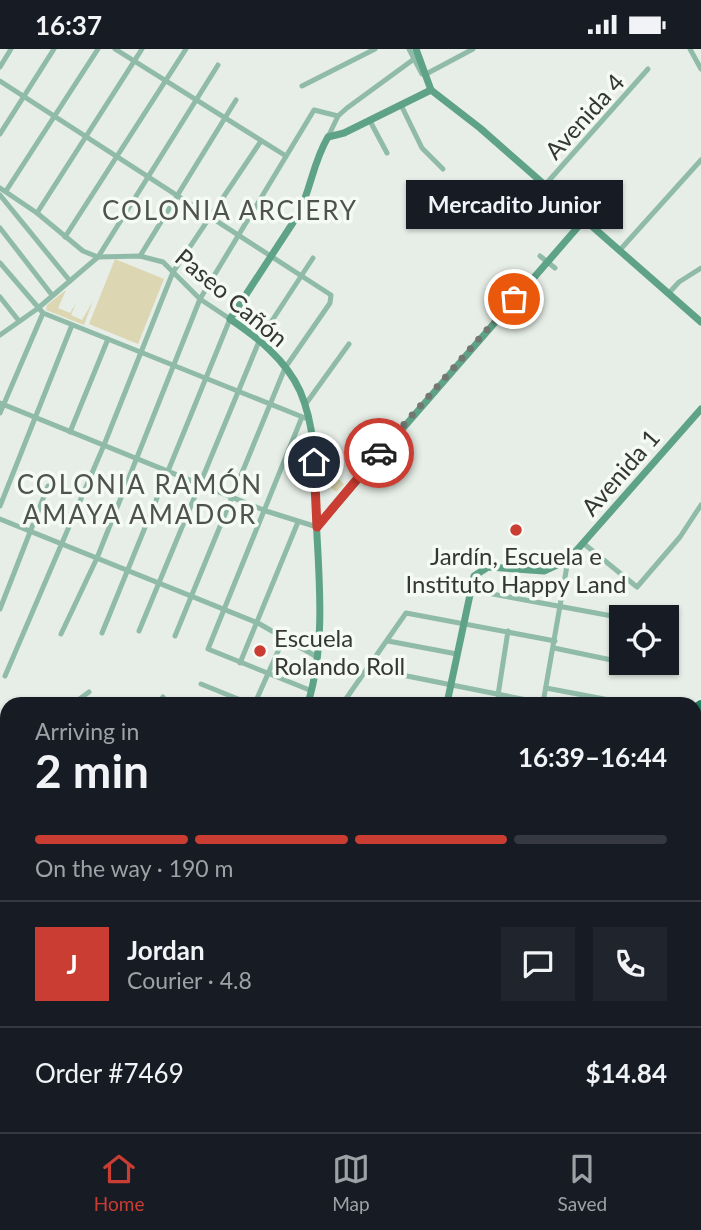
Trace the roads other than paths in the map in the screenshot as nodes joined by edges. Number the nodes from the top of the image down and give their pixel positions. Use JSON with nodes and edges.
{"nodes":[{"id":1,"x":11,"y":49,"type":"edge"},
{"id":2,"x":54,"y":49,"type":"edge"},
{"id":3,"x":97,"y":49,"type":"edge"},
{"id":4,"x":115,"y":49,"type":"edge"},
{"id":5,"x":142,"y":49,"type":"edge"},
{"id":6,"x":187,"y":49,"type":"edge"},
{"id":7,"x":375,"y":49,"type":"edge"},
{"id":8,"x":408,"y":49,"type":"edge"},
{"id":9,"x":416,"y":49,"type":"edge"},
{"id":10,"x":473,"y":49,"type":"edge"},
{"id":11,"x":690,"y":49,"type":"edge"},
{"id":12,"x":414,"y":59,"type":"junction"},
{"id":13,"x":135,"y":61,"type":"junction"},
{"id":14,"x":218,"y":65,"type":"dead end"},
{"id":15,"x":0,"y":67,"type":"edge"},
{"id":16,"x":648,"y":69,"type":"dead end"},
{"id":17,"x":701,"y":69,"type":"edge"},
{"id":18,"x":428,"y":73,"type":"junction"},
{"id":19,"x":164,"y":80,"type":"junction"},
{"id":20,"x":0,"y":81,"type":"edge"},
{"id":21,"x":302,"y":86,"type":"dead end"},
{"id":22,"x":432,"y":90,"type":"junction"},
{"id":23,"x":25,"y":96,"type":"junction"},
{"id":24,"x":236,"y":100,"type":"dead end"},
{"id":25,"x":197,"y":101,"type":"junction"},
{"id":26,"x":401,"y":106,"type":"junction"},
{"id":27,"x":56,"y":115,"type":"junction"},
{"id":28,"x":338,"y":116,"type":"junction"},
{"id":29,"x":227,"y":119,"type":"junction"},
{"id":30,"x":370,"y":121,"type":"junction"},
{"id":31,"x":0,"y":134,"type":"edge"},
{"id":32,"x":86,"y":136,"type":"junction"},
{"id":33,"x":328,"y":137,"type":"junction"},
{"id":34,"x":261,"y":141,"type":"junction"},
{"id":35,"x":387,"y":153,"type":"dead end"},
{"id":36,"x":117,"y":156,"type":"junction"},
{"id":37,"x":286,"y":156,"type":"junction"},
{"id":38,"x":701,"y":160,"type":"edge"},
{"id":39,"x":443,"y":169,"type":"dead end"},
{"id":40,"x":148,"y":176,"type":"junction"},
{"id":41,"x":545,"y":185,"type":"junction"},
{"id":42,"x":2,"y":191,"type":"edge"},
{"id":43,"x":178,"y":195,"type":"junction"},
{"id":44,"x":37,"y":213,"type":"junction"},
{"id":45,"x":208,"y":216,"type":"junction"},
{"id":46,"x":584,"y":220,"type":"junction"},
{"id":47,"x":0,"y":228,"type":"edge"},
{"id":48,"x":241,"y":235,"type":"junction"},
{"id":49,"x":65,"y":237,"type":"junction"},
{"id":50,"x":620,"y":251,"type":"junction"},
{"id":51,"x":140,"y":255,"type":"junction"},
{"id":52,"x":270,"y":255,"type":"junction"},
{"id":53,"x":540,"y":255,"type":"dead end"},
{"id":54,"x":99,"y":257,"type":"junction"},
{"id":55,"x":313,"y":258,"type":"dead end"},
{"id":56,"x":547,"y":262,"type":"junction"},
{"id":57,"x":0,"y":263,"type":"edge"},
{"id":58,"x":555,"y":268,"type":"dead end"},
{"id":59,"x":701,"y":268,"type":"edge"},
{"id":60,"x":173,"y":272,"type":"junction"},
{"id":61,"x":302,"y":276,"type":"junction"},
{"id":62,"x":70,"y":281,"type":"junction"},
{"id":63,"x":668,"y":294,"type":"junction"},
{"id":64,"x":52,"y":295,"type":"junction"},
{"id":65,"x":0,"y":297,"type":"edge"},
{"id":66,"x":200,"y":299,"type":"junction"},
{"id":67,"x":40,"y":311,"type":"junction"},
{"id":68,"x":230,"y":319,"type":"junction"},
{"id":69,"x":19,"y":321,"type":"junction"},
{"id":70,"x":701,"y":322,"type":"edge"},
{"id":71,"x":72,"y":325,"type":"junction"},
{"id":72,"x":0,"y":334,"type":"edge"},
{"id":73,"x":108,"y":339,"type":"junction"},
{"id":74,"x":260,"y":339,"type":"junction"},
{"id":75,"x":349,"y":344,"type":"dead end"},
{"id":76,"x":141,"y":352,"type":"junction"},
{"id":77,"x":174,"y":365,"type":"junction"},
{"id":78,"x":285,"y":368,"type":"junction"},
{"id":79,"x":207,"y":379,"type":"junction"},
{"id":80,"x":237,"y":391,"type":"junction"},
{"id":81,"x":2,"y":404,"type":"edge"},
{"id":82,"x":270,"y":404,"type":"junction"},
{"id":83,"x":305,"y":405,"type":"junction"},
{"id":84,"x":701,"y":409,"type":"edge"},
{"id":85,"x":0,"y":413,"type":"edge"},
{"id":86,"x":37,"y":418,"type":"junction"},
{"id":87,"x":305,"y":418,"type":"junction"},
{"id":88,"x":70,"y":432,"type":"junction"},
{"id":89,"x":104,"y":445,"type":"junction"},
{"id":90,"x":136,"y":458,"type":"junction"},
{"id":91,"x":169,"y":471,"type":"junction"},
{"id":92,"x":200,"y":484,"type":"junction"},
{"id":93,"x":48,"y":486,"type":"dead end"},
{"id":94,"x":233,"y":496,"type":"junction"},
{"id":95,"x":701,"y":505,"type":"edge"},
{"id":96,"x":0,"y":506,"type":"edge"},
{"id":97,"x":266,"y":511,"type":"junction"},
{"id":98,"x":0,"y":519,"type":"edge"},
{"id":99,"x":298,"y":522,"type":"junction"},
{"id":100,"x":317,"y":527,"type":"junction"},
{"id":101,"x":31,"y":531,"type":"junction"},
{"id":102,"x":583,"y":543,"type":"junction"},
{"id":103,"x":63,"y":544,"type":"junction"},
{"id":104,"x":97,"y":558,"type":"junction"},
{"id":105,"x":568,"y":561,"type":"junction"},
{"id":106,"x":129,"y":571,"type":"junction"},
{"id":107,"x":161,"y":584,"type":"junction"},
{"id":108,"x":428,"y":586,"type":"dead end"},
{"id":109,"x":470,"y":590,"type":"junction"},
{"id":110,"x":193,"y":596,"type":"junction"},
{"id":111,"x":560,"y":606,"type":"junction"},
{"id":112,"x":0,"y":609,"type":"edge"},
{"id":113,"x":225,"y":610,"type":"junction"},
{"id":114,"x":609,"y":615,"type":"edge"},
{"id":115,"x":258,"y":624,"type":"junction"},
{"id":116,"x":463,"y":625,"type":"junction"},
{"id":117,"x":139,"y":631,"type":"dead end"},
{"id":118,"x":508,"y":631,"type":"junction"},
{"id":119,"x":102,"y":633,"type":"dead end"},
{"id":120,"x":61,"y":634,"type":"dead end"},
{"id":121,"x":174,"y":636,"type":"dead end"},
{"id":122,"x":283,"y":640,"type":"junction"},
{"id":123,"x":388,"y":641,"type":"junction"},
{"id":124,"x":555,"y":645,"type":"junction"},
{"id":125,"x":457,"y":654,"type":"junction"},
{"id":126,"x":317,"y":657,"type":"junction"},
{"id":127,"x":609,"y":659,"type":"edge"},
{"id":128,"x":240,"y":663,"type":"junction"},
{"id":129,"x":367,"y":668,"type":"junction"},
{"id":130,"x":268,"y":674,"type":"junction"},
{"id":131,"x":5,"y":676,"type":"dead end"},
{"id":132,"x":201,"y":684,"type":"dead end"},
{"id":133,"x":451,"y":687,"type":"junction"},
{"id":134,"x":546,"y":688,"type":"junction"},
{"id":135,"x":312,"y":691,"type":"junction"},
{"id":136,"x":89,"y":692,"type":"dead end"},
{"id":137,"x":498,"y":695,"type":"junction"},
{"id":138,"x":82,"y":697,"type":"edge"},
{"id":139,"x":233,"y":697,"type":"edge"},
{"id":140,"x":258,"y":697,"type":"edge"},
{"id":141,"x":310,"y":697,"type":"edge"},
{"id":142,"x":347,"y":697,"type":"edge"},
{"id":143,"x":448,"y":697,"type":"edge"},
{"id":144,"x":509,"y":697,"type":"edge"},
{"id":145,"x":544,"y":697,"type":"edge"},
{"id":146,"x":593,"y":697,"type":"edge"}],
"edges":[{"from":1,"to":15,"type":"street"},
{"from":2,"to":23,"type":"street"},
{"from":3,"to":27,"type":"street"},
{"from":4,"to":13,"type":"street"},
{"from":5,"to":13,"type":"street"},
{"from":6,"to":19,"type":"street"},
{"from":7,"to":21,"type":"street"},
{"from":8,"to":12,"type":"street"},
{"from":9,"to":18,"type":"street"},
{"from":10,"to":18,"type":"street"},
{"from":11,"to":17,"type":"street"},
{"from":12,"to":22,"type":"street"},
{"from":12,"to":28,"type":"street"},
{"from":13,"to":19,"type":"street"},
{"from":13,"to":32,"type":"street"},
{"from":14,"to":25,"type":"street"},
{"from":16,"to":41,"type":"street","name":"Avenida 4"},
{"from":18,"to":22,"type":"street"},
{"from":19,"to":25,"type":"street"},
{"from":19,"to":36,"type":"street"},
{"from":20,"to":23,"type":"street"},
{"from":22,"to":26,"type":"street"},
{"from":22,"to":41,"type":"street"},
{"from":23,"to":27,"type":"street"},
{"from":23,"to":31,"type":"street"},
{"from":24,"to":29,"type":"street"},
{"from":25,"to":29,"type":"street"},
{"from":25,"to":40,"type":"street"},
{"from":26,"to":30,"type":"street"},
{"from":26,"to":39,"type":"street"},
{"from":27,"to":32,"type":"street"},
{"from":27,"to":42,"type":"street"},
{"from":28,"to":33,"type":"street"},
{"from":28,"to":37,"type":"street"},
{"from":29,"to":34,"type":"street"},
{"from":29,"to":43,"type":"street"},
{"from":30,"to":33,"type":"street"},
{"from":30,"to":35,"type":"street"},
{"from":32,"to":36,"type":"street"},
{"from":32,"to":44,"type":"street"},
{"from":33,"to":52,"type":"street"},
{"from":34,"to":37,"type":"street"},
{"from":34,"to":45,"type":"street"},
{"from":36,"to":40,"type":"street"},
{"from":36,"to":49,"type":"street"},
{"from":37,"to":48,"type":"street"},
{"from":38,"to":50,"type":"street"},
{"from":40,"to":43,"type":"street"},
{"from":40,"to":54,"type":"street"},
{"from":41,"to":46,"type":"street"},
{"from":42,"to":44,"type":"street"},
{"from":42,"to":62,"type":"street"},
{"from":43,"to":45,"type":"street"},
{"from":43,"to":51,"type":"street"},
{"from":44,"to":49,"type":"street"},
{"from":45,"to":48,"type":"street"},
{"from":45,"to":60,"type":"street"},
{"from":46,"to":50,"type":"street"},
{"from":46,"to":56,"type":"street"},
{"from":47,"to":64,"type":"street"},
{"from":48,"to":52,"type":"street"},
{"from":48,"to":66,"type":"street"},
{"from":49,"to":54,"type":"street"},
{"from":50,"to":63,"type":"street"},
{"from":51,"to":54,"type":"street","name":"Paseo Cañón"},
{"from":51,"to":60,"type":"street","name":"Paseo Cañón"},
{"from":52,"to":61,"type":"street"},
{"from":52,"to":68,"type":"street"},
{"from":53,"to":56,"type":"street"},
{"from":54,"to":62,"type":"street"},
{"from":55,"to":61,"type":"street"},
{"from":56,"to":58,"type":"street"},
{"from":56,"to":100,"type":"street"},
{"from":57,"to":67,"type":"street"},
{"from":59,"to":63,"type":"street"},
{"from":60,"to":66,"type":"street","name":"Paseo Cañón"},
{"from":60,"to":76,"type":"street"},
{"from":61,"to":74,"type":"street"},
{"from":61,"to":78,"type":"street"},
{"from":62,"to":64,"type":"street"},
{"from":63,"to":70,"type":"street"},
{"from":64,"to":67,"type":"street"},
{"from":65,"to":69,"type":"street"},
{"from":66,"to":68,"type":"street","name":"Paseo Cañón"},
{"from":66,"to":77,"type":"street"},
{"from":67,"to":69,"type":"street"},
{"from":67,"to":71,"type":"street"},
{"from":67,"to":81,"type":"street"},
{"from":68,"to":74,"type":"street","name":"Paseo Cañón"},
{"from":68,"to":79,"type":"street"},
{"from":69,"to":72,"type":"street"},
{"from":71,"to":73,"type":"street"},
{"from":71,"to":86,"type":"street"},
{"from":73,"to":76,"type":"street"},
{"from":73,"to":88,"type":"street"},
{"from":74,"to":78,"type":"street","name":"Paseo Cañón"},
{"from":74,"to":80,"type":"street"},
{"from":75,"to":83,"type":"street"},
{"from":76,"to":77,"type":"street"},
{"from":76,"to":89,"type":"street"},
{"from":77,"to":79,"type":"street"},
{"from":77,"to":90,"type":"street"},
{"from":78,"to":82,"type":"street"},
{"from":78,"to":83,"type":"street","name":"Paseo Cañón"},
{"from":79,"to":80,"type":"street"},
{"from":79,"to":91,"type":"street"},
{"from":80,"to":82,"type":"street"},
{"from":80,"to":92,"type":"street"},
{"from":81,"to":85,"type":"street"},
{"from":81,"to":86,"type":"street"},
{"from":82,"to":87,"type":"street"},
{"from":82,"to":94,"type":"street"},
{"from":83,"to":87,"type":"street","name":"Paseo Cañón"},
{"from":84,"to":102,"type":"street","name":"Avenida 1"},
{"from":86,"to":88,"type":"street"},
{"from":86,"to":96,"type":"street"},
{"from":87,"to":97,"type":"street"},
{"from":87,"to":100,"type":"street","name":"Paseo Cañón"},
{"from":88,"to":89,"type":"street"},
{"from":89,"to":90,"type":"street"},
{"from":89,"to":103,"type":"street"},
{"from":90,"to":91,"type":"street"},
{"from":90,"to":104,"type":"street"},
{"from":91,"to":92,"type":"street"},
{"from":91,"to":106,"type":"street"},
{"from":92,"to":94,"type":"street"},
{"from":92,"to":107,"type":"street"},
{"from":93,"to":101,"type":"street"},
{"from":94,"to":97,"type":"street"},
{"from":94,"to":110,"type":"street"},
{"from":95,"to":102,"type":"street"},
{"from":97,"to":99,"type":"street"},
{"from":97,"to":113,"type":"street"},
{"from":98,"to":101,"type":"street"},
{"from":99,"to":100,"type":"street"},
{"from":99,"to":115,"type":"street"},
{"from":100,"to":126,"type":"street","name":"Paseo Cañón"},
{"from":101,"to":103,"type":"street"},
{"from":101,"to":112,"type":"street"},
{"from":102,"to":105,"type":"street","name":"Avenida 1"},
{"from":103,"to":104,"type":"street"},
{"from":103,"to":131,"type":"street"},
{"from":104,"to":106,"type":"street"},
{"from":104,"to":120,"type":"street"},
{"from":105,"to":109,"type":"street"},
{"from":105,"to":111,"type":"street"},
{"from":106,"to":107,"type":"street"},
{"from":106,"to":119,"type":"street"},
{"from":107,"to":110,"type":"street"},
{"from":107,"to":117,"type":"street"},
{"from":108,"to":109,"type":"street"},
{"from":109,"to":111,"type":"street"},
{"from":109,"to":116,"type":"street"},
{"from":110,"to":113,"type":"street"},
{"from":110,"to":121,"type":"street"},
{"from":111,"to":114,"type":"street"},
{"from":111,"to":124,"type":"street"},
{"from":113,"to":115,"type":"street"},
{"from":113,"to":128,"type":"street"},
{"from":115,"to":122,"type":"street"},
{"from":115,"to":128,"type":"street"},
{"from":116,"to":118,"type":"street"},
{"from":116,"to":123,"type":"street"},
{"from":116,"to":125,"type":"street"},
{"from":118,"to":124,"type":"street"},
{"from":118,"to":137,"type":"street"},
{"from":122,"to":126,"type":"street"},
{"from":122,"to":130,"type":"street"},
{"from":123,"to":125,"type":"street"},
{"from":123,"to":129,"type":"street"},
{"from":124,"to":127,"type":"street"},
{"from":124,"to":134,"type":"street"},
{"from":125,"to":133,"type":"street"},
{"from":126,"to":135,"type":"street","name":"Paseo Cañón"},
{"from":128,"to":130,"type":"street"},
{"from":129,"to":133,"type":"street"},
{"from":129,"to":142,"type":"street"},
{"from":130,"to":135,"type":"street"},
{"from":130,"to":140,"type":"street"},
{"from":132,"to":139,"type":"street"},
{"from":133,"to":137,"type":"street"},
{"from":133,"to":143,"type":"street"},
{"from":134,"to":145,"type":"street"},
{"from":134,"to":146,"type":"street"},
{"from":135,"to":141,"type":"street","name":"Paseo Cañón"},
{"from":136,"to":138,"type":"street"},
{"from":137,"to":144,"type":"street"}]}
